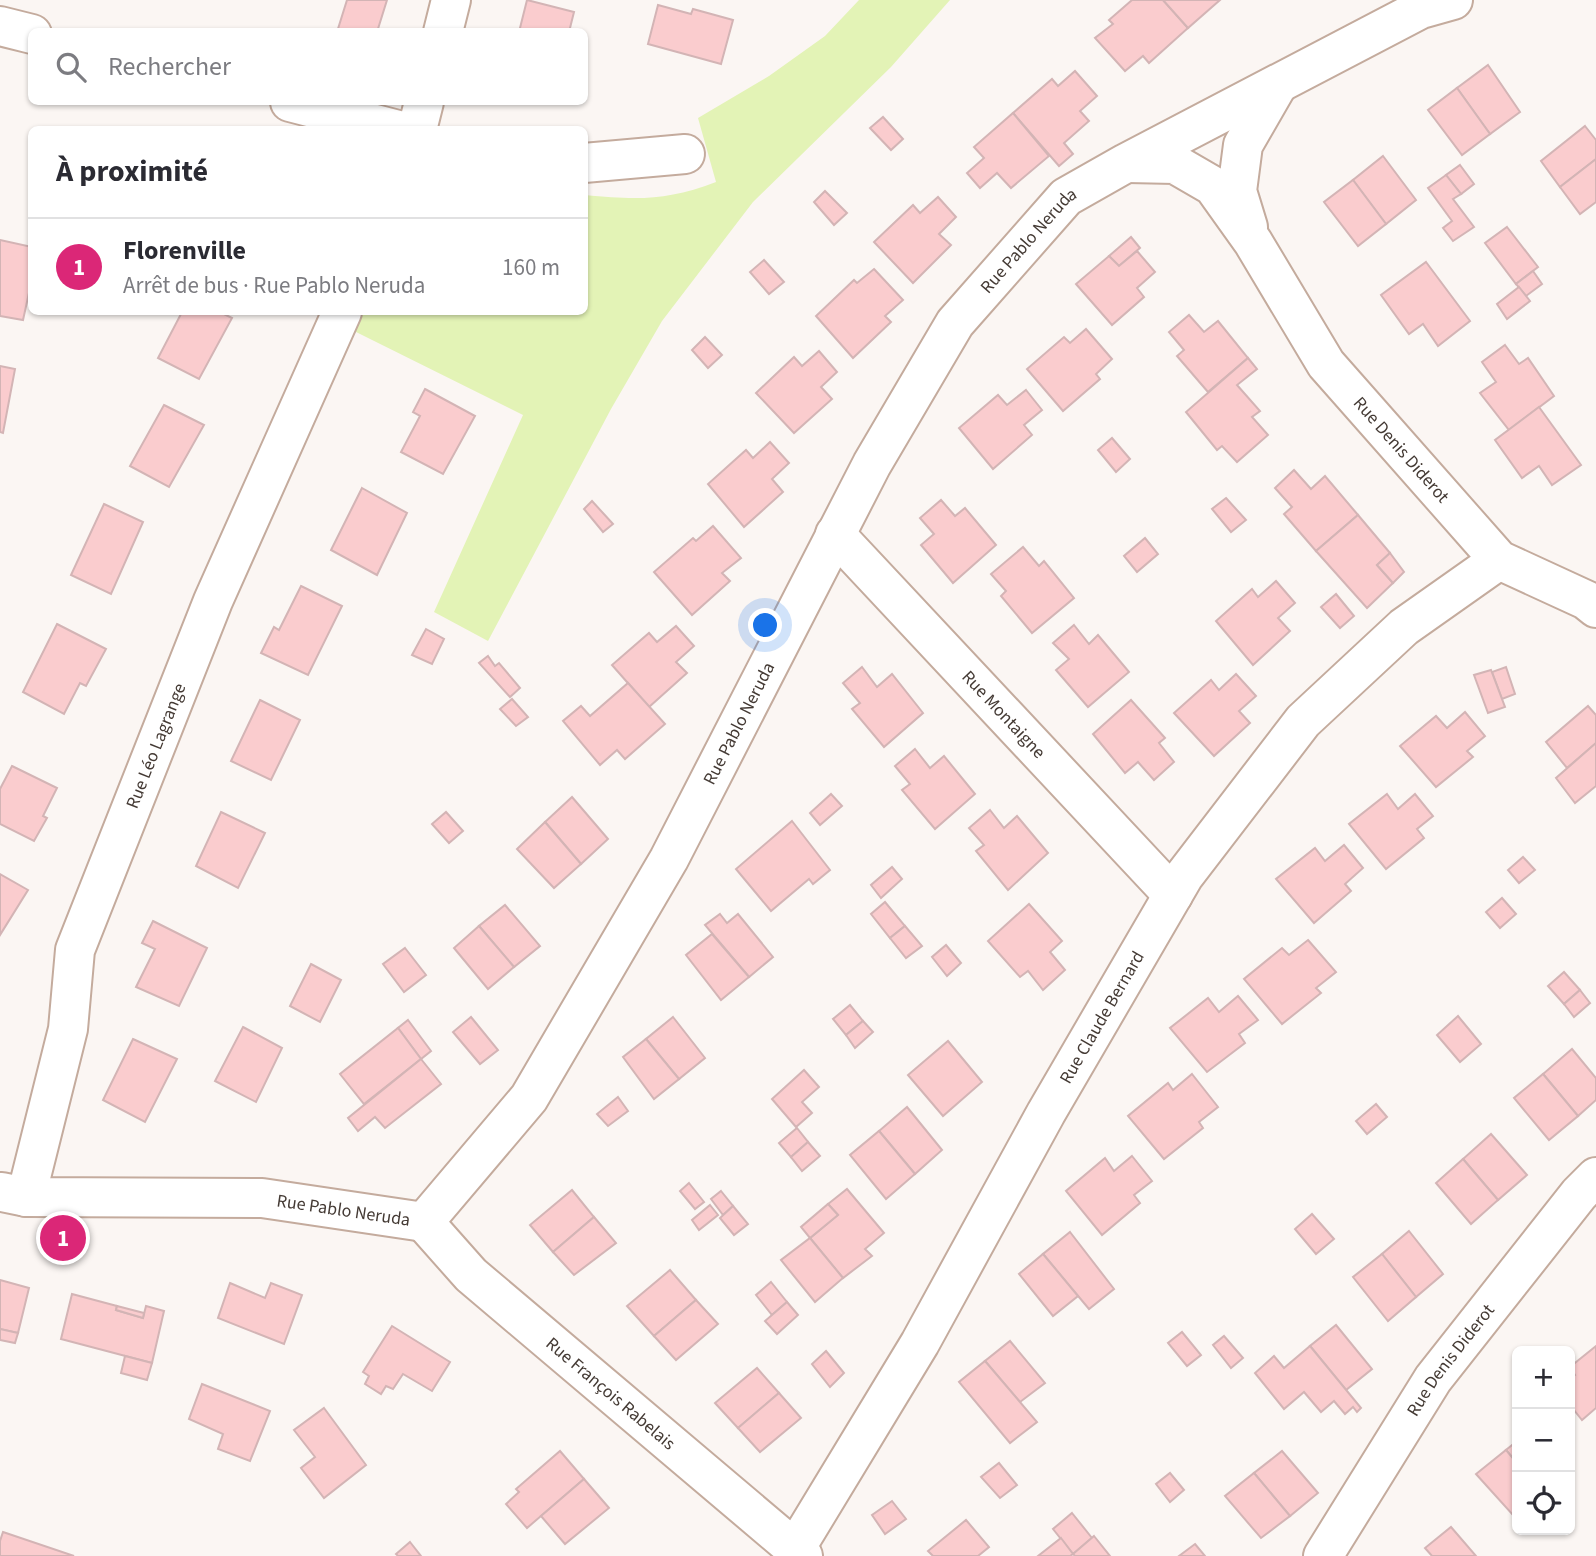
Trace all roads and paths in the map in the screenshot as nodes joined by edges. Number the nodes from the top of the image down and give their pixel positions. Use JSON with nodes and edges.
{"nodes":[{"id":1,"x":452,"y":0,"type":"edge"},
{"id":2,"x":1453,"y":0,"type":"edge"},
{"id":3,"x":0,"y":26,"type":"edge"},
{"id":4,"x":444,"y":28,"type":"edge"},
{"id":5,"x":28,"y":33,"type":"edge"},
{"id":6,"x":1276,"y":86,"type":"junction"},
{"id":7,"x":302,"y":105,"type":"edge"},
{"id":8,"x":423,"y":105,"type":"edge"},
{"id":9,"x":383,"y":126,"type":"edge"},
{"id":10,"x":418,"y":126,"type":"edge"},
{"id":11,"x":685,"y":154,"type":"dead end"},
{"id":12,"x":588,"y":163,"type":"edge"},
{"id":13,"x":1126,"y":163,"type":"junction"},
{"id":14,"x":1253,"y":242,"type":"junction"},
{"id":15,"x":341,"y":315,"type":"edge"},
{"id":16,"x":835,"y":534,"type":"junction"},
{"id":17,"x":1499,"y":560,"type":"junction"},
{"id":18,"x":1596,"y":608,"type":"edge"},
{"id":19,"x":1173,"y":895,"type":"junction"},
{"id":20,"x":1596,"y":1177,"type":"edge"},
{"id":21,"x":13,"y":1194,"type":"edge"},
{"id":22,"x":424,"y":1222,"type":"junction"},
{"id":23,"x":799,"y":1552,"type":"edge"},
{"id":24,"x":1323,"y":1556,"type":"edge"}],
"edges":[{"from":1,"to":4,"type":"street"},
{"from":2,"to":6,"type":"street","name":"Rue Pablo Neruda"},
{"from":3,"to":5,"type":"street"},
{"from":6,"to":13,"type":"street","name":"Rue Pablo Neruda"},
{"from":6,"to":14,"type":"street","name":"Rue Denis Diderot"},
{"from":7,"to":9,"type":"street"},
{"from":8,"to":10,"type":"street"},
{"from":11,"to":12,"type":"street"},
{"from":13,"to":14,"type":"street","name":"Rue Denis Diderot"},
{"from":13,"to":16,"type":"street","name":"Rue Pablo Neruda"},
{"from":14,"to":17,"type":"street","name":"Rue Denis Diderot"},
{"from":15,"to":21,"type":"street","name":"Rue Léo Lagrange"},
{"from":16,"to":19,"type":"street","name":"Rue Montaigne"},
{"from":16,"to":22,"type":"street","name":"Rue Pablo Neruda"},
{"from":17,"to":18,"type":"street","name":"Rue Denis Diderot"},
{"from":17,"to":19,"type":"street","name":"Rue Claude Bernard"},
{"from":19,"to":23,"type":"street","name":"Rue Claude Bernard"},
{"from":20,"to":24,"type":"street","name":"Rue Denis Diderot"},
{"from":21,"to":22,"type":"street","name":"Rue Pablo Neruda"},
{"from":22,"to":23,"type":"street","name":"Rue François Rabelais"}]}
